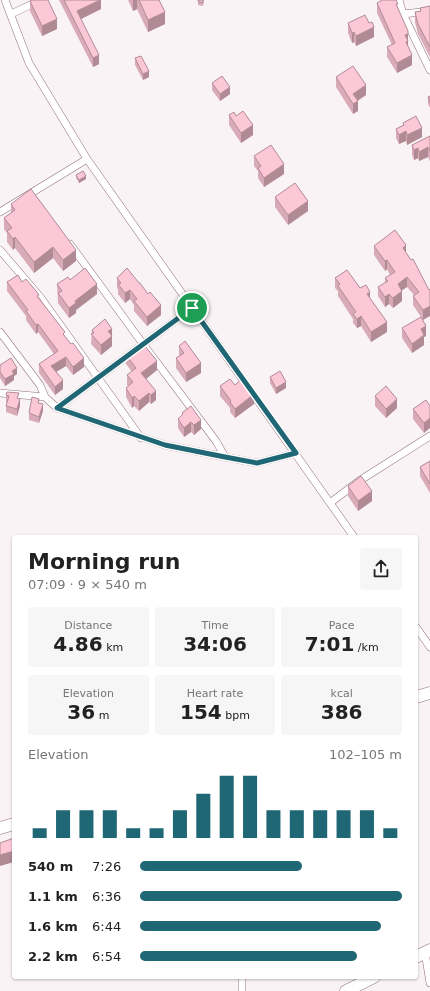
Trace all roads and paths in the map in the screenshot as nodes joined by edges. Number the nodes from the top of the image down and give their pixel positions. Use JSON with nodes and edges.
{"nodes":[{"id":1,"x":5,"y":0,"type":"edge"},
{"id":2,"x":42,"y":0,"type":"edge"},
{"id":3,"x":399,"y":0,"type":"edge"},
{"id":4,"x":430,"y":11,"type":"edge"},
{"id":5,"x":11,"y":14,"type":"junction"},
{"id":6,"x":403,"y":14,"type":"junction"},
{"id":7,"x":430,"y":70,"type":"edge"},
{"id":8,"x":87,"y":159,"type":"junction"},
{"id":9,"x":0,"y":212,"type":"edge"},
{"id":10,"x":65,"y":236,"type":"edge"},
{"id":11,"x":0,"y":250,"type":"edge"},
{"id":12,"x":192,"y":308,"type":"junction"},
{"id":13,"x":0,"y":332,"type":"edge"},
{"id":14,"x":143,"y":344,"type":"junction"},
{"id":15,"x":98,"y":377,"type":"junction"},
{"id":16,"x":0,"y":393,"type":"edge"},
{"id":17,"x":45,"y":397,"type":"junction"},
{"id":18,"x":57,"y":408,"type":"junction"},
{"id":19,"x":430,"y":436,"type":"edge"},
{"id":20,"x":141,"y":438,"type":"junction"},
{"id":21,"x":296,"y":453,"type":"junction"},
{"id":22,"x":225,"y":457,"type":"junction"},
{"id":23,"x":330,"y":503,"type":"junction"},
{"id":24,"x":353,"y":535,"type":"edge"},
{"id":25,"x":418,"y":630,"type":"edge"},
{"id":26,"x":430,"y":647,"type":"edge"},
{"id":27,"x":430,"y":693,"type":"edge"},
{"id":28,"x":418,"y":696,"type":"edge"},
{"id":29,"x":12,"y":825,"type":"edge"},
{"id":30,"x":0,"y":828,"type":"edge"},
{"id":31,"x":424,"y":953,"type":"edge"},
{"id":32,"x":242,"y":979,"type":"edge"},
{"id":33,"x":371,"y":979,"type":"edge"},
{"id":34,"x":430,"y":983,"type":"edge"},
{"id":35,"x":358,"y":988,"type":"edge"},
{"id":36,"x":242,"y":991,"type":"edge"},
{"id":37,"x":346,"y":991,"type":"edge"}],
"edges":[{"from":1,"to":5,"type":"street"},
{"from":2,"to":5,"type":"street"},
{"from":3,"to":6,"type":"street"},
{"from":4,"to":6,"type":"street"},
{"from":5,"to":8,"type":"street"},
{"from":6,"to":7,"type":"street"},
{"from":8,"to":9,"type":"street"},
{"from":8,"to":12,"type":"street"},
{"from":10,"to":14,"type":"street"},
{"from":11,"to":15,"type":"street"},
{"from":12,"to":14,"type":"street"},
{"from":12,"to":21,"type":"street"},
{"from":13,"to":17,"type":"street"},
{"from":14,"to":15,"type":"street"},
{"from":14,"to":22,"type":"street"},
{"from":15,"to":18,"type":"street"},
{"from":15,"to":20,"type":"street"},
{"from":16,"to":17,"type":"street"},
{"from":17,"to":18,"type":"street"},
{"from":18,"to":20,"type":"street"},
{"from":19,"to":23,"type":"street"},
{"from":20,"to":22,"type":"street"},
{"from":21,"to":22,"type":"street"},
{"from":21,"to":23,"type":"street"},
{"from":23,"to":24,"type":"street"},
{"from":25,"to":26,"type":"street"},
{"from":27,"to":28,"type":"main road"},
{"from":29,"to":30,"type":"main road"},
{"from":31,"to":34,"type":"street"},
{"from":32,"to":36,"type":"street"},
{"from":33,"to":35,"type":"main road"},
{"from":35,"to":37,"type":"main road"}]}
